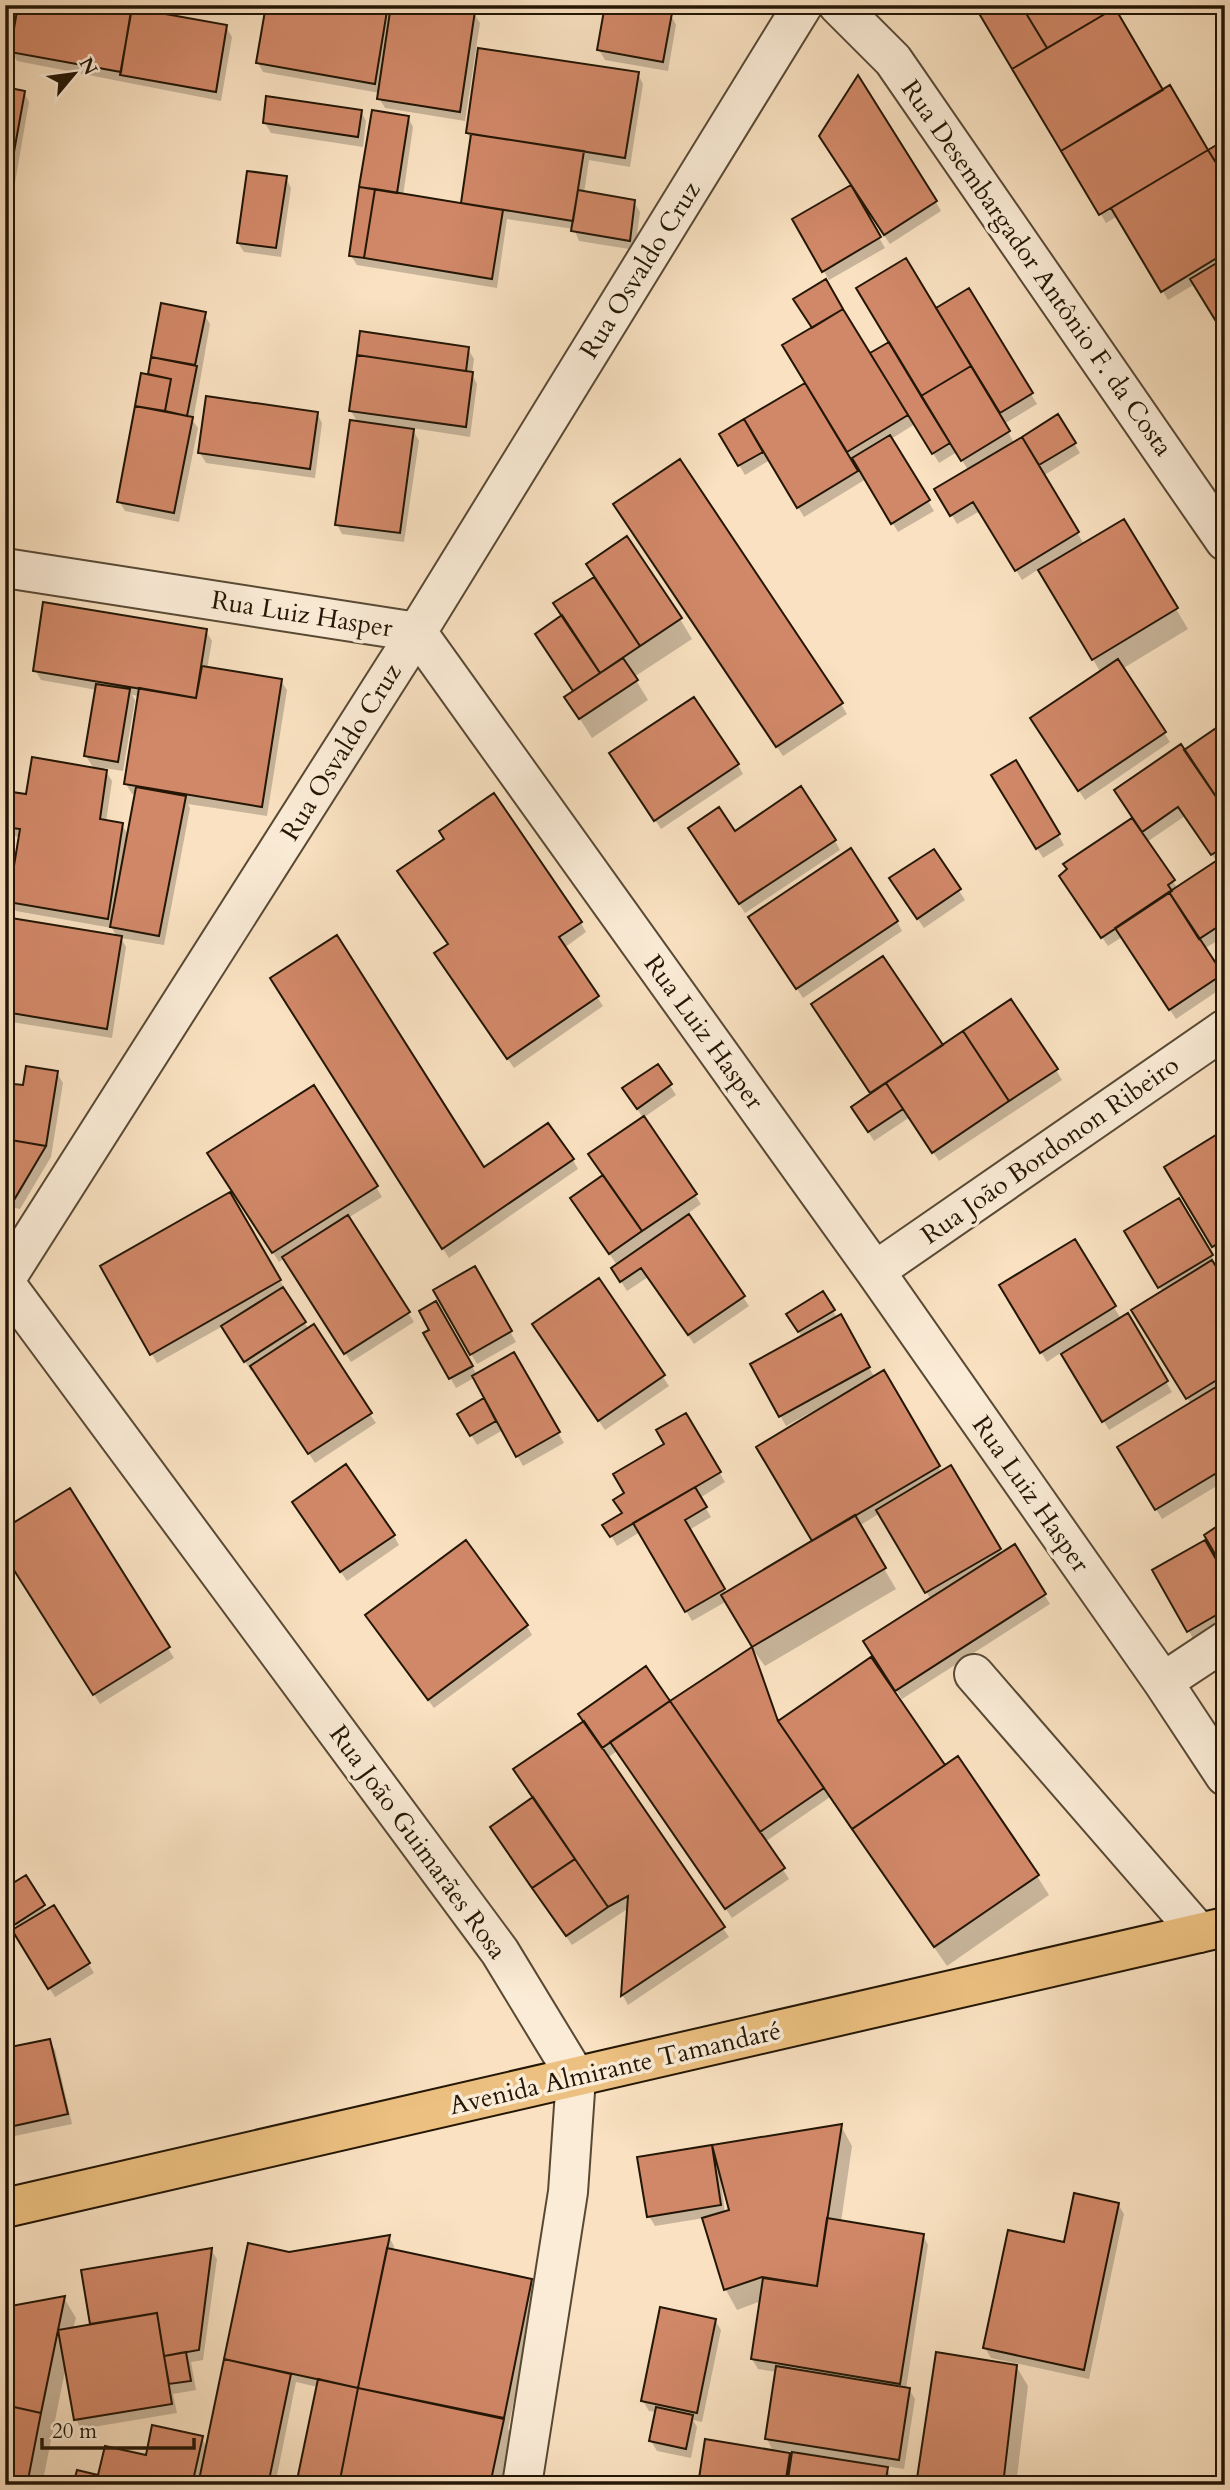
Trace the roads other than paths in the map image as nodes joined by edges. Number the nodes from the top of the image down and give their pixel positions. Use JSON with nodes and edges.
{"nodes":[{"id":1,"x":803,"y":5,"type":"edge"},
{"id":2,"x":838,"y":5,"type":"edge"},
{"id":3,"x":1225,"y":541,"type":"edge"},
{"id":4,"x":5,"y":568,"type":"edge"},
{"id":5,"x":417,"y":632,"type":"junction"},
{"id":6,"x":1225,"y":1029,"type":"edge"},
{"id":7,"x":875,"y":1271,"type":"junction"},
{"id":8,"x":5,"y":1281,"type":"edge"},
{"id":9,"x":1225,"y":1641,"type":"edge"},
{"id":10,"x":974,"y":1674,"type":"dead end"},
{"id":11,"x":1163,"y":1682,"type":"junction"},
{"id":12,"x":1225,"y":1776,"type":"edge"},
{"id":13,"x":1212,"y":1930,"type":"edge"},
{"id":14,"x":576,"y":2077,"type":"junction"},
{"id":15,"x":5,"y":2208,"type":"edge"},
{"id":16,"x":522,"y":2485,"type":"edge"}],
"edges":[{"from":1,"to":5,"type":"street","name":"Rua Osvaldo Cruz"},
{"from":2,"to":3,"type":"street","name":"Rua Desembargador Antônio F. da Costa"},
{"from":4,"to":5,"type":"street","name":"Rua Luiz Hasper"},
{"from":5,"to":7,"type":"street","name":"Rua Luiz Hasper"},
{"from":5,"to":8,"type":"street","name":"Rua Osvaldo Cruz"},
{"from":6,"to":7,"type":"street","name":"Rua João Bordonon Ribeiro"},
{"from":7,"to":11,"type":"street","name":"Rua Luiz Hasper"},
{"from":8,"to":14,"type":"street","name":"Rua João Guimarães Rosa"},
{"from":9,"to":11,"type":"street"},
{"from":10,"to":13,"type":"street"},
{"from":11,"to":12,"type":"street","name":"Rua Luiz Hasper"},
{"from":13,"to":14,"type":"highway","name":"Avenida Almirante Tamandaré"},
{"from":14,"to":15,"type":"highway","name":"Avenida Almirante Tamandaré"},
{"from":14,"to":16,"type":"street"}]}
